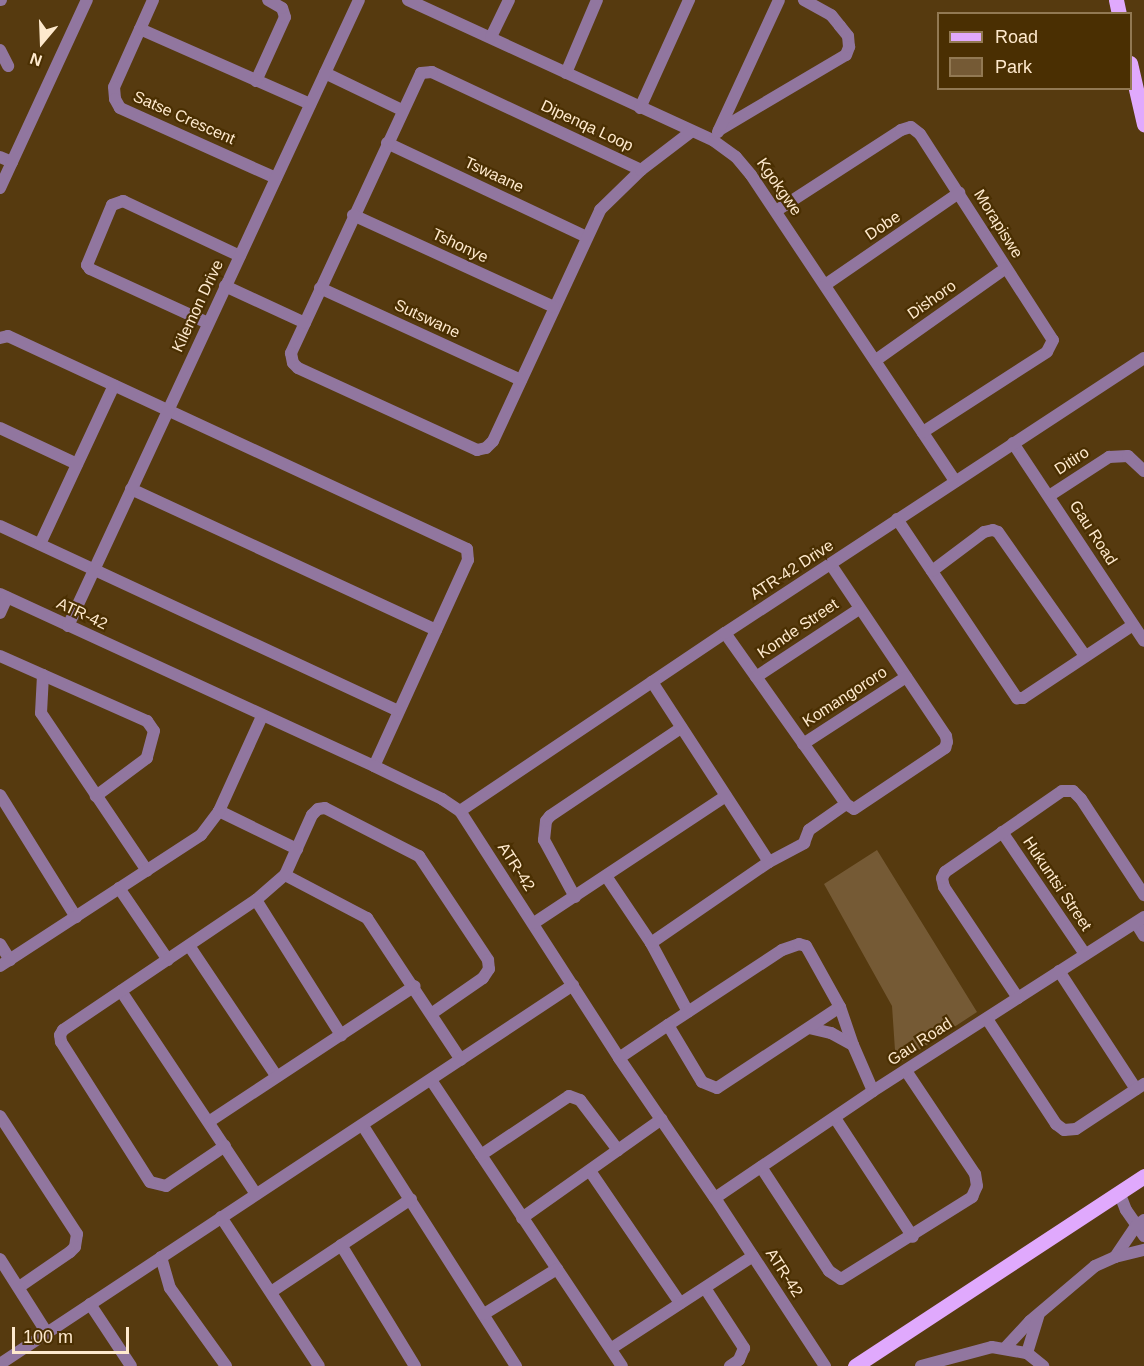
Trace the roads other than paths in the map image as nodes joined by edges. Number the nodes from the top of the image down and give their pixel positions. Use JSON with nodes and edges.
{"nodes":[{"id":1,"x":153,"y":0,"type":"edge"},
{"id":2,"x":268,"y":0,"type":"edge"},
{"id":3,"x":359,"y":0,"type":"edge"},
{"id":4,"x":509,"y":0,"type":"edge"},
{"id":5,"x":597,"y":0,"type":"edge"},
{"id":6,"x":689,"y":0,"type":"edge"},
{"id":7,"x":779,"y":0,"type":"edge"},
{"id":8,"x":804,"y":0,"type":"edge"},
{"id":9,"x":413,"y":1,"type":"edge"},
{"id":10,"x":81,"y":2,"type":"edge"},
{"id":11,"x":140,"y":29,"type":"junction"},
{"id":12,"x":491,"y":37,"type":"junction"},
{"id":13,"x":0,"y":50,"type":"edge"},
{"id":14,"x":8,"y":66,"type":"dead end"},
{"id":15,"x":1132,"y":68,"type":"edge"},
{"id":16,"x":325,"y":73,"type":"junction"},
{"id":17,"x":566,"y":73,"type":"junction"},
{"id":18,"x":256,"y":81,"type":"junction"},
{"id":19,"x":310,"y":104,"type":"junction"},
{"id":20,"x":640,"y":108,"type":"junction"},
{"id":21,"x":402,"y":110,"type":"junction"},
{"id":22,"x":1144,"y":124,"type":"edge"},
{"id":23,"x":692,"y":131,"type":"junction"},
{"id":24,"x":717,"y":136,"type":"junction"},
{"id":25,"x":387,"y":143,"type":"junction"},
{"id":26,"x":6,"y":160,"type":"edge"},
{"id":27,"x":641,"y":170,"type":"junction"},
{"id":28,"x":276,"y":178,"type":"junction"},
{"id":29,"x":0,"y":188,"type":"edge"},
{"id":30,"x":959,"y":194,"type":"junction"},
{"id":31,"x":776,"y":211,"type":"junction"},
{"id":32,"x":353,"y":215,"type":"junction"},
{"id":33,"x":587,"y":237,"type":"junction"},
{"id":34,"x":240,"y":256,"type":"junction"},
{"id":35,"x":1006,"y":267,"type":"junction"},
{"id":36,"x":825,"y":285,"type":"junction"},
{"id":37,"x":225,"y":286,"type":"junction"},
{"id":38,"x":320,"y":288,"type":"junction"},
{"id":39,"x":554,"y":308,"type":"junction"},
{"id":40,"x":208,"y":323,"type":"junction"},
{"id":41,"x":305,"y":323,"type":"junction"},
{"id":42,"x":0,"y":338,"type":"edge"},
{"id":43,"x":1144,"y":358,"type":"edge"},
{"id":44,"x":876,"y":360,"type":"junction"},
{"id":45,"x":521,"y":380,"type":"junction"},
{"id":46,"x":114,"y":385,"type":"junction"},
{"id":47,"x":167,"y":410,"type":"junction"},
{"id":48,"x":0,"y":428,"type":"edge"},
{"id":49,"x":923,"y":432,"type":"junction"},
{"id":50,"x":1013,"y":443,"type":"junction"},
{"id":51,"x":77,"y":464,"type":"junction"},
{"id":52,"x":1144,"y":471,"type":"edge"},
{"id":53,"x":955,"y":481,"type":"junction"},
{"id":54,"x":131,"y":489,"type":"junction"},
{"id":55,"x":1048,"y":496,"type":"junction"},
{"id":56,"x":897,"y":519,"type":"junction"},
{"id":57,"x":0,"y":525,"type":"edge"},
{"id":58,"x":40,"y":544,"type":"junction"},
{"id":59,"x":831,"y":565,"type":"junction"},
{"id":60,"x":95,"y":569,"type":"junction"},
{"id":61,"x":932,"y":571,"type":"junction"},
{"id":62,"x":4,"y":596,"type":"edge"},
{"id":63,"x":859,"y":609,"type":"junction"},
{"id":64,"x":0,"y":613,"type":"edge"},
{"id":65,"x":1133,"y":625,"type":"junction"},
{"id":66,"x":69,"y":626,"type":"junction"},
{"id":67,"x":436,"y":630,"type":"junction"},
{"id":68,"x":725,"y":633,"type":"junction"},
{"id":69,"x":1144,"y":641,"type":"edge"},
{"id":70,"x":0,"y":656,"type":"edge"},
{"id":71,"x":1085,"y":656,"type":"junction"},
{"id":72,"x":44,"y":675,"type":"junction"},
{"id":73,"x":756,"y":677,"type":"junction"},
{"id":74,"x":906,"y":677,"type":"junction"},
{"id":75,"x":652,"y":682,"type":"junction"},
{"id":76,"x":398,"y":711,"type":"junction"},
{"id":77,"x":261,"y":716,"type":"junction"},
{"id":78,"x":681,"y":728,"type":"junction"},
{"id":79,"x":803,"y":744,"type":"junction"},
{"id":80,"x":374,"y":766,"type":"junction"},
{"id":81,"x":0,"y":795,"type":"edge"},
{"id":82,"x":96,"y":796,"type":"junction"},
{"id":83,"x":726,"y":796,"type":"junction"},
{"id":84,"x":846,"y":804,"type":"junction"},
{"id":85,"x":460,"y":811,"type":"junction"},
{"id":86,"x":219,"y":812,"type":"junction"},
{"id":87,"x":1002,"y":832,"type":"junction"},
{"id":88,"x":297,"y":849,"type":"junction"},
{"id":89,"x":769,"y":862,"type":"junction"},
{"id":90,"x":147,"y":871,"type":"junction"},
{"id":91,"x":285,"y":875,"type":"junction"},
{"id":92,"x":606,"y":876,"type":"junction"},
{"id":93,"x":119,"y":888,"type":"junction"},
{"id":94,"x":1144,"y":895,"type":"edge"},
{"id":95,"x":575,"y":897,"type":"junction"},
{"id":96,"x":256,"y":900,"type":"junction"},
{"id":97,"x":76,"y":917,"type":"junction"},
{"id":98,"x":1140,"y":920,"type":"edge"},
{"id":99,"x":534,"y":923,"type":"junction"},
{"id":100,"x":1144,"y":936,"type":"edge"},
{"id":101,"x":651,"y":943,"type":"junction"},
{"id":102,"x":0,"y":944,"type":"edge"},
{"id":103,"x":190,"y":947,"type":"junction"},
{"id":104,"x":1085,"y":954,"type":"junction"},
{"id":105,"x":168,"y":960,"type":"junction"},
{"id":106,"x":5,"y":963,"type":"edge"},
{"id":107,"x":1059,"y":971,"type":"junction"},
{"id":108,"x":573,"y":985,"type":"junction"},
{"id":109,"x":415,"y":986,"type":"junction"},
{"id":110,"x":122,"y":991,"type":"junction"},
{"id":111,"x":1018,"y":998,"type":"junction"},
{"id":112,"x":840,"y":1007,"type":"junction"},
{"id":113,"x":688,"y":1012,"type":"junction"},
{"id":114,"x":431,"y":1014,"type":"junction"},
{"id":115,"x":987,"y":1019,"type":"junction"},
{"id":116,"x":668,"y":1025,"type":"junction"},
{"id":117,"x":809,"y":1028,"type":"junction"},
{"id":118,"x":341,"y":1035,"type":"junction"},
{"id":119,"x":853,"y":1045,"type":"junction"},
{"id":120,"x":619,"y":1058,"type":"junction"},
{"id":121,"x":461,"y":1060,"type":"junction"},
{"id":122,"x":906,"y":1071,"type":"junction"},
{"id":123,"x":276,"y":1077,"type":"junction"},
{"id":124,"x":431,"y":1080,"type":"junction"},
{"id":125,"x":1140,"y":1087,"type":"edge"},
{"id":126,"x":873,"y":1091,"type":"junction"},
{"id":127,"x":0,"y":1116,"type":"edge"},
{"id":128,"x":835,"y":1118,"type":"junction"},
{"id":129,"x":662,"y":1119,"type":"junction"},
{"id":130,"x":210,"y":1121,"type":"junction"},
{"id":131,"x":363,"y":1125,"type":"junction"},
{"id":132,"x":225,"y":1146,"type":"junction"},
{"id":133,"x":618,"y":1150,"type":"junction"},
{"id":134,"x":481,"y":1155,"type":"junction"},
{"id":135,"x":761,"y":1167,"type":"junction"},
{"id":136,"x":590,"y":1171,"type":"junction"},
{"id":137,"x":1144,"y":1176,"type":"edge"},
{"id":138,"x":1119,"y":1192,"type":"junction"},
{"id":139,"x":256,"y":1194,"type":"junction"},
{"id":140,"x":715,"y":1198,"type":"junction"},
{"id":141,"x":411,"y":1199,"type":"junction"},
{"id":142,"x":221,"y":1217,"type":"junction"},
{"id":143,"x":522,"y":1218,"type":"junction"},
{"id":144,"x":1140,"y":1223,"type":"edge"},
{"id":145,"x":1144,"y":1236,"type":"edge"},
{"id":146,"x":913,"y":1237,"type":"junction"},
{"id":147,"x":341,"y":1245,"type":"junction"},
{"id":148,"x":1144,"y":1250,"type":"edge"},
{"id":149,"x":753,"y":1256,"type":"junction"},
{"id":150,"x":161,"y":1257,"type":"junction"},
{"id":151,"x":1115,"y":1257,"type":"junction"},
{"id":152,"x":0,"y":1261,"type":"edge"},
{"id":153,"x":557,"y":1269,"type":"junction"},
{"id":154,"x":19,"y":1287,"type":"junction"},
{"id":155,"x":705,"y":1288,"type":"junction"},
{"id":156,"x":271,"y":1292,"type":"junction"},
{"id":157,"x":680,"y":1303,"type":"junction"},
{"id":158,"x":90,"y":1304,"type":"junction"},
{"id":159,"x":484,"y":1314,"type":"junction"},
{"id":160,"x":1038,"y":1316,"type":"junction"},
{"id":161,"x":47,"y":1333,"type":"junction"},
{"id":162,"x":612,"y":1348,"type":"junction"},
{"id":163,"x":1005,"y":1348,"type":"junction"},
{"id":164,"x":1028,"y":1353,"type":"junction"},
{"id":165,"x":0,"y":1364,"type":"edge"},
{"id":166,"x":927,"y":1365,"type":"edge"},
{"id":167,"x":131,"y":1366,"type":"edge"},
{"id":168,"x":226,"y":1366,"type":"edge"},
{"id":169,"x":319,"y":1366,"type":"edge"},
{"id":170,"x":415,"y":1366,"type":"edge"},
{"id":171,"x":516,"y":1366,"type":"edge"},
{"id":172,"x":622,"y":1366,"type":"edge"},
{"id":173,"x":730,"y":1366,"type":"edge"},
{"id":174,"x":825,"y":1366,"type":"edge"},
{"id":175,"x":855,"y":1366,"type":"edge"},
{"id":176,"x":1043,"y":1366,"type":"edge"}],
"edges":[{"from":1,"to":11,"type":"street","name":"Satse Crescent"},
{"from":2,"to":18,"type":"street"},
{"from":3,"to":16,"type":"street","name":"Kilemon Drive"},
{"from":4,"to":12,"type":"street"},
{"from":5,"to":17,"type":"street"},
{"from":6,"to":20,"type":"street"},
{"from":7,"to":24,"type":"street"},
{"from":8,"to":24,"type":"street"},
{"from":9,"to":12,"type":"street","name":"Kgokgwe"},
{"from":10,"to":26,"type":"street"},
{"from":11,"to":18,"type":"street"},
{"from":11,"to":28,"type":"street","name":"Satse Crescent"},
{"from":12,"to":17,"type":"street","name":"Kgokgwe"},
{"from":13,"to":14,"type":"street"},
{"from":15,"to":22,"type":"main road"},
{"from":16,"to":19,"type":"street","name":"Kilemon Drive"},
{"from":16,"to":21,"type":"street"},
{"from":17,"to":20,"type":"street","name":"Kgokgwe"},
{"from":18,"to":19,"type":"street"},
{"from":19,"to":28,"type":"street","name":"Kilemon Drive"},
{"from":20,"to":23,"type":"street","name":"Kgokgwe"},
{"from":21,"to":25,"type":"street","name":"Dipenqa Loop"},
{"from":21,"to":27,"type":"street","name":"Dipenqa Loop"},
{"from":23,"to":24,"type":"street","name":"Kgokgwe"},
{"from":23,"to":27,"type":"street"},
{"from":24,"to":31,"type":"street","name":"Kgokgwe"},
{"from":25,"to":32,"type":"street","name":"Dipenqa Loop"},
{"from":25,"to":33,"type":"street","name":"Tswaane"},
{"from":26,"to":29,"type":"street"},
{"from":27,"to":33,"type":"street","name":"Dipenqa Loop"},
{"from":28,"to":34,"type":"street","name":"Kilemon Drive"},
{"from":30,"to":31,"type":"street","name":"Morapiswe"},
{"from":30,"to":35,"type":"street","name":"Morapiswe"},
{"from":30,"to":36,"type":"street","name":"Dobe"},
{"from":31,"to":36,"type":"street","name":"Kgokgwe"},
{"from":32,"to":38,"type":"street","name":"Dipenqa Loop"},
{"from":32,"to":39,"type":"street","name":"Tshonye"},
{"from":33,"to":39,"type":"street","name":"Dipenqa Loop"},
{"from":34,"to":37,"type":"street","name":"Kilemon Drive"},
{"from":34,"to":40,"type":"street"},
{"from":35,"to":44,"type":"street","name":"Dishoro"},
{"from":35,"to":49,"type":"street","name":"Morapiswe"},
{"from":36,"to":44,"type":"street","name":"Kgokgwe"},
{"from":37,"to":40,"type":"street","name":"Kilemon Drive"},
{"from":37,"to":41,"type":"street"},
{"from":38,"to":41,"type":"street","name":"Dipenqa Loop"},
{"from":38,"to":45,"type":"street","name":"Sutswane"},
{"from":39,"to":45,"type":"street","name":"Dipenqa Loop"},
{"from":40,"to":47,"type":"street","name":"Kilemon Drive"},
{"from":41,"to":45,"type":"street","name":"Dipenqa Loop"},
{"from":42,"to":46,"type":"street"},
{"from":43,"to":50,"type":"street","name":"ATR-42 Drive"},
{"from":44,"to":49,"type":"street","name":"Kgokgwe"},
{"from":46,"to":47,"type":"street"},
{"from":46,"to":51,"type":"street"},
{"from":47,"to":54,"type":"street","name":"Kilemon Drive"},
{"from":47,"to":67,"type":"street"},
{"from":48,"to":51,"type":"street"},
{"from":49,"to":53,"type":"street","name":"Kgokgwe"},
{"from":50,"to":53,"type":"street","name":"ATR-42 Drive"},
{"from":50,"to":55,"type":"street","name":"Gau Road"},
{"from":51,"to":58,"type":"street"},
{"from":52,"to":55,"type":"street","name":"Ditiro"},
{"from":53,"to":56,"type":"street","name":"ATR-42 Drive"},
{"from":54,"to":60,"type":"street","name":"Kilemon Drive"},
{"from":54,"to":67,"type":"street"},
{"from":55,"to":65,"type":"street","name":"Gau Road"},
{"from":56,"to":59,"type":"street","name":"ATR-42 Drive"},
{"from":56,"to":61,"type":"street"},
{"from":57,"to":58,"type":"street"},
{"from":58,"to":60,"type":"street"},
{"from":59,"to":63,"type":"street"},
{"from":59,"to":68,"type":"street","name":"ATR-42 Drive"},
{"from":60,"to":66,"type":"street","name":"Kilemon Drive"},
{"from":60,"to":76,"type":"street"},
{"from":61,"to":71,"type":"street"},
{"from":61,"to":71,"type":"street"},
{"from":62,"to":64,"type":"street"},
{"from":62,"to":66,"type":"street","name":"ATR-42"},
{"from":63,"to":73,"type":"street","name":"Konde Street"},
{"from":63,"to":74,"type":"street"},
{"from":65,"to":69,"type":"street","name":"Gau Road"},
{"from":65,"to":71,"type":"street"},
{"from":66,"to":77,"type":"street","name":"ATR-42"},
{"from":67,"to":76,"type":"street"},
{"from":68,"to":73,"type":"street"},
{"from":68,"to":75,"type":"street","name":"ATR-42 Drive"},
{"from":70,"to":72,"type":"street"},
{"from":72,"to":82,"type":"street"},
{"from":72,"to":82,"type":"street"},
{"from":73,"to":79,"type":"street"},
{"from":74,"to":79,"type":"street","name":"Komangororo"},
{"from":74,"to":84,"type":"street"},
{"from":75,"to":78,"type":"street"},
{"from":75,"to":85,"type":"street","name":"ATR-42 Drive"},
{"from":76,"to":80,"type":"street"},
{"from":77,"to":80,"type":"street","name":"ATR-42"},
{"from":77,"to":86,"type":"street"},
{"from":78,"to":83,"type":"street"},
{"from":78,"to":95,"type":"street"},
{"from":79,"to":84,"type":"street"},
{"from":80,"to":85,"type":"street","name":"ATR-42"},
{"from":81,"to":97,"type":"street"},
{"from":82,"to":90,"type":"street"},
{"from":83,"to":89,"type":"street"},
{"from":83,"to":92,"type":"street"},
{"from":84,"to":89,"type":"street"},
{"from":85,"to":99,"type":"street","name":"ATR-42"},
{"from":86,"to":88,"type":"street"},
{"from":86,"to":90,"type":"street"},
{"from":87,"to":94,"type":"street"},
{"from":87,"to":104,"type":"street","name":"Hukuntsi Street"},
{"from":87,"to":111,"type":"street"},
{"from":88,"to":91,"type":"street"},
{"from":88,"to":114,"type":"street"},
{"from":89,"to":101,"type":"street"},
{"from":90,"to":93,"type":"street"},
{"from":91,"to":96,"type":"street"},
{"from":91,"to":109,"type":"street"},
{"from":92,"to":95,"type":"street"},
{"from":92,"to":101,"type":"street"},
{"from":93,"to":97,"type":"street"},
{"from":93,"to":105,"type":"street"},
{"from":95,"to":99,"type":"street"},
{"from":96,"to":103,"type":"street"},
{"from":96,"to":118,"type":"street"},
{"from":97,"to":106,"type":"street"},
{"from":98,"to":100,"type":"street"},
{"from":98,"to":104,"type":"street","name":"Gau Road"},
{"from":99,"to":108,"type":"street","name":"ATR-42"},
{"from":101,"to":113,"type":"street"},
{"from":102,"to":106,"type":"street"},
{"from":103,"to":105,"type":"street"},
{"from":103,"to":123,"type":"street"},
{"from":104,"to":107,"type":"street","name":"Gau Road"},
{"from":105,"to":110,"type":"street"},
{"from":107,"to":111,"type":"street","name":"Gau Road"},
{"from":107,"to":125,"type":"street"},
{"from":108,"to":120,"type":"street","name":"ATR-42"},
{"from":108,"to":121,"type":"street"},
{"from":109,"to":114,"type":"street"},
{"from":109,"to":118,"type":"street"},
{"from":110,"to":130,"type":"street"},
{"from":110,"to":132,"type":"street"},
{"from":111,"to":115,"type":"street","name":"Gau Road"},
{"from":112,"to":113,"type":"street"},
{"from":112,"to":117,"type":"street"},
{"from":112,"to":119,"type":"street"},
{"from":113,"to":116,"type":"street"},
{"from":114,"to":121,"type":"street"},
{"from":115,"to":122,"type":"street","name":"Gau Road"},
{"from":115,"to":125,"type":"street"},
{"from":116,"to":117,"type":"street"},
{"from":116,"to":120,"type":"street"},
{"from":117,"to":119,"type":"street"},
{"from":118,"to":123,"type":"street"},
{"from":119,"to":126,"type":"street"},
{"from":120,"to":129,"type":"street","name":"ATR-42"},
{"from":121,"to":124,"type":"street"},
{"from":122,"to":126,"type":"street","name":"Gau Road"},
{"from":122,"to":146,"type":"street"},
{"from":123,"to":130,"type":"street"},
{"from":124,"to":131,"type":"street"},
{"from":124,"to":134,"type":"street"},
{"from":126,"to":128,"type":"street","name":"Gau Road"},
{"from":127,"to":154,"type":"street"},
{"from":128,"to":135,"type":"street","name":"Gau Road"},
{"from":128,"to":146,"type":"street"},
{"from":129,"to":133,"type":"street"},
{"from":129,"to":140,"type":"street","name":"ATR-42"},
{"from":130,"to":132,"type":"street"},
{"from":131,"to":139,"type":"street"},
{"from":131,"to":141,"type":"street"},
{"from":132,"to":139,"type":"street"},
{"from":133,"to":134,"type":"street"},
{"from":133,"to":136,"type":"street"},
{"from":134,"to":143,"type":"street"},
{"from":135,"to":140,"type":"street","name":"Gau Road"},
{"from":135,"to":146,"type":"street"},
{"from":136,"to":143,"type":"street"},
{"from":136,"to":157,"type":"street"},
{"from":137,"to":138,"type":"main road"},
{"from":138,"to":144,"type":"street"},
{"from":138,"to":175,"type":"main road"},
{"from":139,"to":142,"type":"street"},
{"from":140,"to":149,"type":"street","name":"ATR-42"},
{"from":141,"to":147,"type":"street"},
{"from":141,"to":159,"type":"street"},
{"from":142,"to":150,"type":"street"},
{"from":142,"to":156,"type":"street"},
{"from":143,"to":153,"type":"street"},
{"from":144,"to":145,"type":"street"},
{"from":144,"to":151,"type":"street"},
{"from":147,"to":156,"type":"street"},
{"from":147,"to":170,"type":"street"},
{"from":148,"to":151,"type":"street"},
{"from":149,"to":155,"type":"street"},
{"from":149,"to":174,"type":"street","name":"ATR-42"},
{"from":150,"to":158,"type":"street"},
{"from":150,"to":168,"type":"street"},
{"from":151,"to":160,"type":"street"},
{"from":152,"to":154,"type":"street"},
{"from":153,"to":159,"type":"street"},
{"from":153,"to":162,"type":"street"},
{"from":154,"to":161,"type":"street"},
{"from":155,"to":157,"type":"street"},
{"from":155,"to":173,"type":"street"},
{"from":156,"to":169,"type":"street"},
{"from":157,"to":162,"type":"street"},
{"from":158,"to":161,"type":"street"},
{"from":158,"to":167,"type":"street"},
{"from":159,"to":171,"type":"street"},
{"from":160,"to":163,"type":"street"},
{"from":160,"to":164,"type":"street"},
{"from":161,"to":165,"type":"street"},
{"from":162,"to":172,"type":"street"},
{"from":163,"to":164,"type":"street"},
{"from":163,"to":166,"type":"street"},
{"from":164,"to":176,"type":"street"}]}
